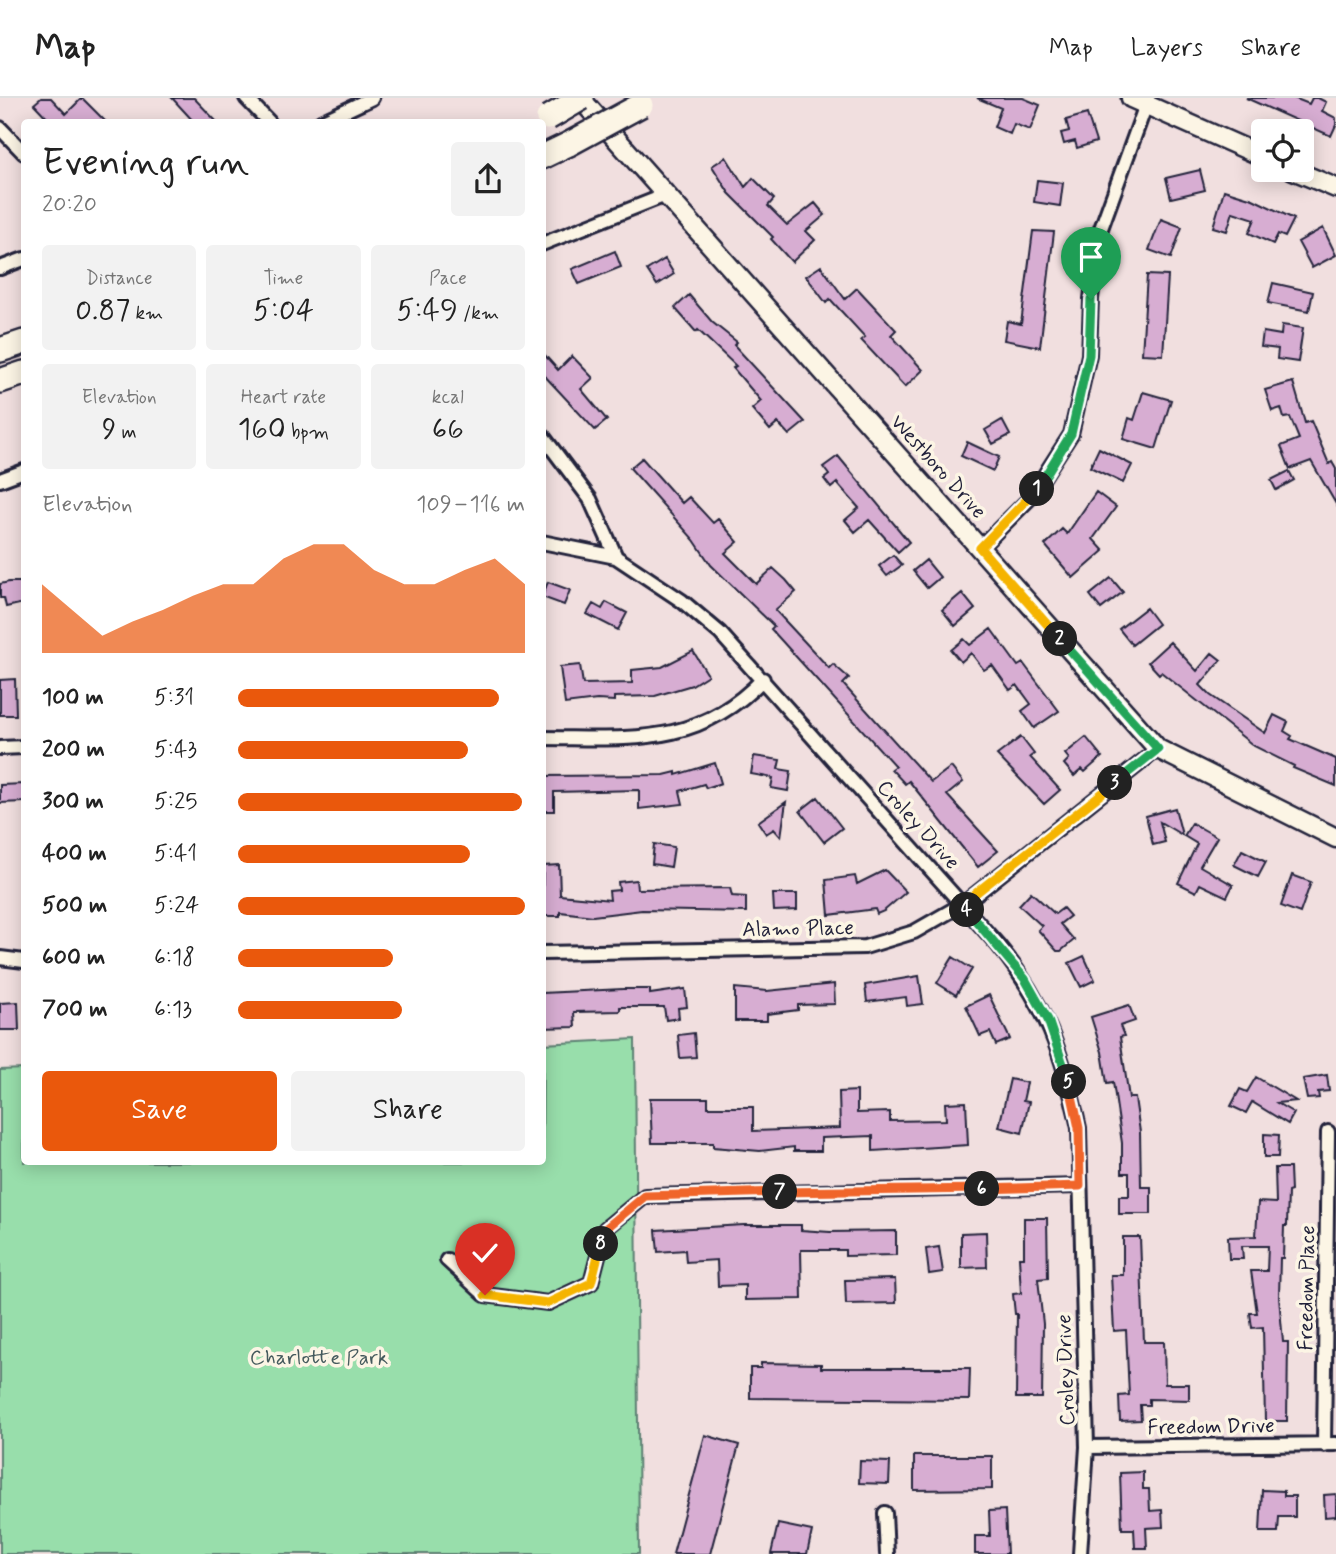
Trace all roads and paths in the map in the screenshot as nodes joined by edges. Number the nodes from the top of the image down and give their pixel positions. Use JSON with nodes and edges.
{"nodes":[{"id":1,"x":246,"y":98,"type":"edge"},
{"id":2,"x":372,"y":98,"type":"edge"},
{"id":3,"x":581,"y":98,"type":"edge"},
{"id":4,"x":1141,"y":100,"type":"edge"},
{"id":5,"x":646,"y":101,"type":"edge"},
{"id":6,"x":266,"y":119,"type":"edge"},
{"id":7,"x":327,"y":119,"type":"edge"},
{"id":8,"x":545,"y":119,"type":"edge"},
{"id":9,"x":0,"y":128,"type":"edge"},
{"id":10,"x":21,"y":150,"type":"edge"},
{"id":11,"x":1251,"y":151,"type":"edge"},
{"id":12,"x":546,"y":155,"type":"edge"},
{"id":13,"x":1314,"y":179,"type":"edge"},
{"id":14,"x":1336,"y":188,"type":"edge"},
{"id":15,"x":666,"y":195,"type":"junction"},
{"id":16,"x":546,"y":242,"type":"edge"},
{"id":17,"x":21,"y":260,"type":"edge"},
{"id":18,"x":0,"y":268,"type":"edge"},
{"id":19,"x":21,"y":343,"type":"edge"},
{"id":20,"x":0,"y":349,"type":"edge"},
{"id":21,"x":21,"y":374,"type":"edge"},
{"id":22,"x":0,"y":381,"type":"edge"},
{"id":23,"x":546,"y":440,"type":"edge"},
{"id":24,"x":21,"y":472,"type":"edge"},
{"id":25,"x":0,"y":480,"type":"edge"},
{"id":26,"x":546,"y":543,"type":"edge"},
{"id":27,"x":980,"y":548,"type":"junction"},
{"id":28,"x":616,"y":557,"type":"junction"},
{"id":29,"x":763,"y":679,"type":"junction"},
{"id":30,"x":546,"y":738,"type":"edge"},
{"id":31,"x":21,"y":747,"type":"edge"},
{"id":32,"x":0,"y":748,"type":"edge"},
{"id":33,"x":1158,"y":749,"type":"junction"},
{"id":34,"x":1336,"y":838,"type":"edge"},
{"id":35,"x":962,"y":904,"type":"junction"},
{"id":36,"x":546,"y":953,"type":"edge"},
{"id":37,"x":0,"y":958,"type":"edge"},
{"id":38,"x":21,"y":961,"type":"edge"},
{"id":39,"x":1328,"y":1132,"type":"dead end"},
{"id":40,"x":1080,"y":1186,"type":"junction"},
{"id":41,"x":447,"y":1260,"type":"dead end"},
{"id":42,"x":1330,"y":1444,"type":"edge"},
{"id":43,"x":1087,"y":1447,"type":"junction"},
{"id":44,"x":885,"y":1514,"type":"dead end"},
{"id":45,"x":887,"y":1554,"type":"edge"},
{"id":46,"x":1080,"y":1554,"type":"edge"}],
"edges":[{"from":1,"to":6,"type":"street"},
{"from":2,"to":7,"type":"street"},
{"from":3,"to":8,"type":"highway","bridge":true},
{"from":3,"to":15,"type":"street","name":"Westboro Drive"},
{"from":4,"to":11,"type":"street"},
{"from":4,"to":27,"type":"street"},
{"from":5,"to":12,"type":"highway","bridge":true},
{"from":9,"to":10,"type":"street"},
{"from":13,"to":14,"type":"street"},
{"from":15,"to":16,"type":"street"},
{"from":15,"to":27,"type":"street","name":"Westboro Drive"},
{"from":17,"to":18,"type":"street"},
{"from":19,"to":20,"type":"highway"},
{"from":21,"to":22,"type":"highway"},
{"from":23,"to":28,"type":"street"},
{"from":24,"to":25,"type":"street"},
{"from":26,"to":28,"type":"street","name":"Croley Drive"},
{"from":27,"to":33,"type":"street","name":"Westboro Drive"},
{"from":28,"to":29,"type":"street","name":"Croley Drive"},
{"from":29,"to":30,"type":"street"},
{"from":29,"to":35,"type":"street","name":"Croley Drive"},
{"from":31,"to":32,"type":"street"},
{"from":33,"to":34,"type":"street","name":"Westboro Drive"},
{"from":33,"to":35,"type":"street","name":"Alamo Place"},
{"from":35,"to":36,"type":"street","name":"Alamo Place"},
{"from":35,"to":40,"type":"street","name":"Croley Drive"},
{"from":37,"to":38,"type":"street"},
{"from":39,"to":42,"type":"street","name":"Freedom Place"},
{"from":40,"to":41,"type":"street"},
{"from":40,"to":43,"type":"street","name":"Croley Drive"},
{"from":42,"to":43,"type":"street","name":"Freedom Drive"},
{"from":43,"to":46,"type":"street","name":"Croley Drive"},
{"from":44,"to":45,"type":"street"}]}
